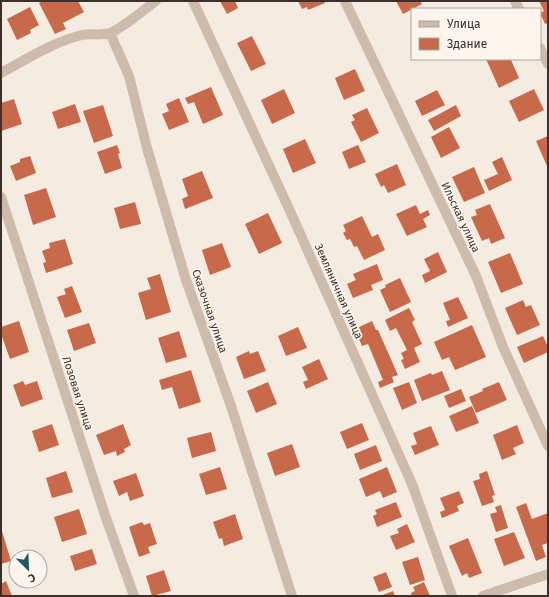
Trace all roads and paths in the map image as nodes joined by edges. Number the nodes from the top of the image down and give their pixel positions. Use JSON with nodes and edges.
{"nodes":[{"id":1,"x":156,"y":1,"type":"edge"},
{"id":2,"x":193,"y":1,"type":"edge"},
{"id":3,"x":345,"y":1,"type":"edge"},
{"id":4,"x":110,"y":33,"type":"junction"},
{"id":5,"x":541,"y":50,"type":"edge"},
{"id":6,"x":548,"y":64,"type":"edge"},
{"id":7,"x":1,"y":73,"type":"edge"},
{"id":8,"x":1,"y":197,"type":"edge"},
{"id":9,"x":548,"y":446,"type":"edge"},
{"id":10,"x":548,"y":574,"type":"edge"},
{"id":11,"x":134,"y":596,"type":"edge"},
{"id":12,"x":292,"y":596,"type":"edge"},
{"id":13,"x":452,"y":596,"type":"edge"},
{"id":14,"x":483,"y":596,"type":"edge"}],
"edges":[{"from":1,"to":4,"type":"street"},
{"from":2,"to":13,"type":"street","name":"Земляничная улица"},
{"from":3,"to":9,"type":"street","name":"Ильская улица"},
{"from":4,"to":7,"type":"street"},
{"from":4,"to":12,"type":"street","name":"Сказочная улица"},
{"from":5,"to":6,"type":"street"},
{"from":8,"to":11,"type":"street","name":"Лозовая улица"},
{"from":10,"to":14,"type":"street"}]}
